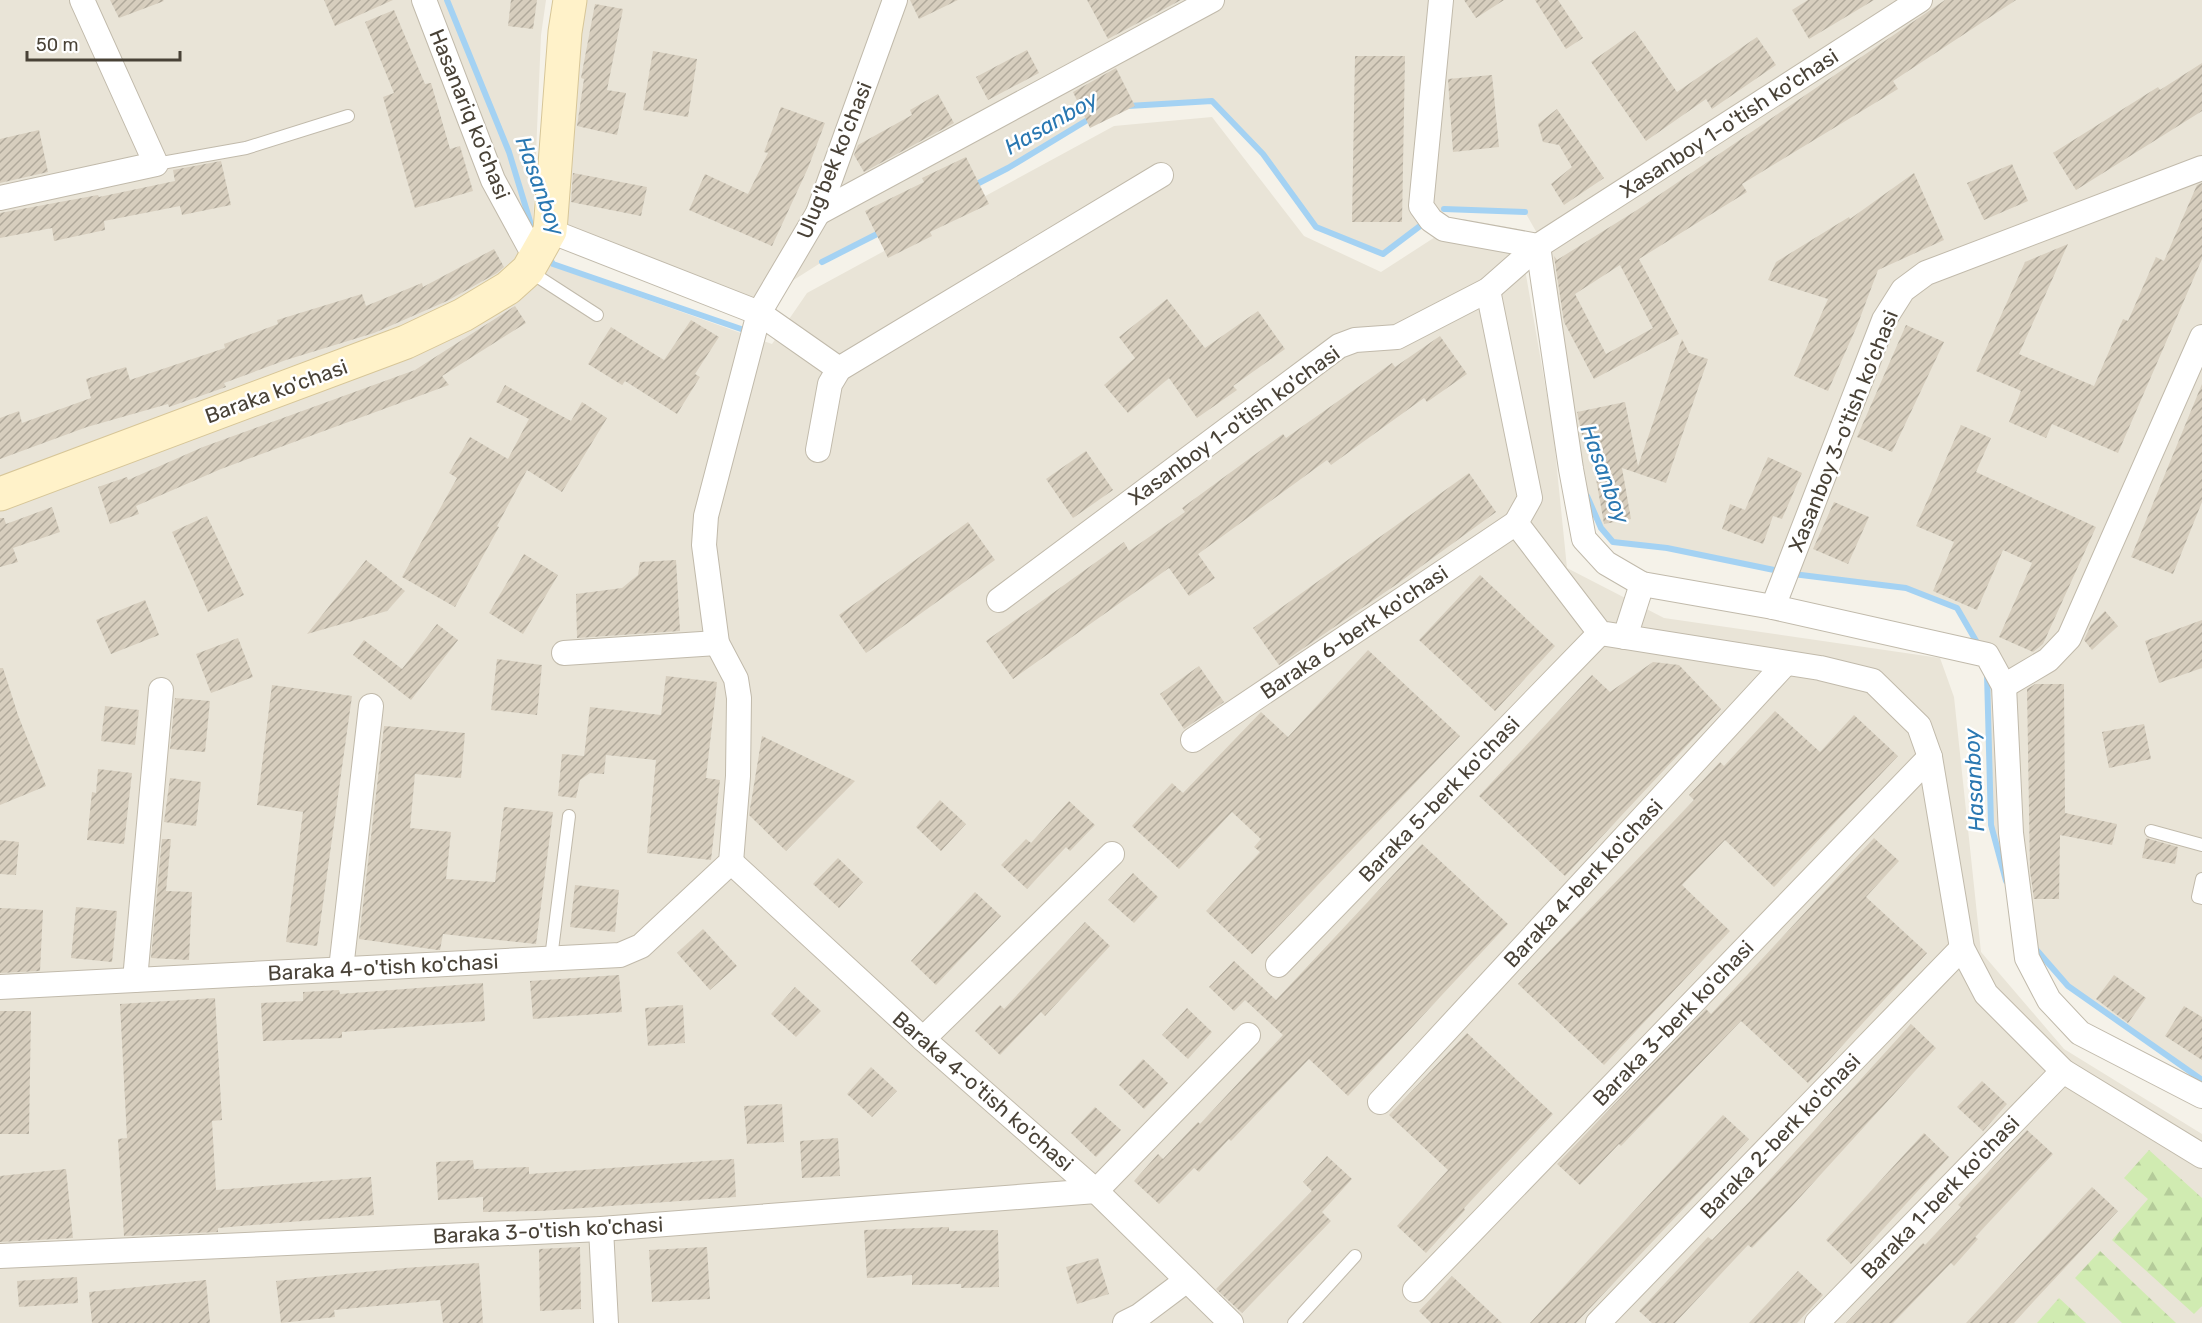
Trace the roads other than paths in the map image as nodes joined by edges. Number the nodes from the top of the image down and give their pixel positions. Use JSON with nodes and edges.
{"nodes":[{"id":1,"x":82,"y":0,"type":"edge"},
{"id":2,"x":424,"y":0,"type":"edge"},
{"id":3,"x":570,"y":0,"type":"edge"},
{"id":4,"x":895,"y":0,"type":"edge"},
{"id":5,"x":1212,"y":0,"type":"edge"},
{"id":6,"x":1441,"y":0,"type":"edge"},
{"id":7,"x":1920,"y":0,"type":"edge"},
{"id":8,"x":348,"y":116,"type":"dead end"},
{"id":9,"x":156,"y":164,"type":"junction"},
{"id":10,"x":2202,"y":168,"type":"edge"},
{"id":11,"x":1161,"y":175,"type":"dead end"},
{"id":12,"x":0,"y":198,"type":"edge"},
{"id":13,"x":818,"y":213,"type":"junction"},
{"id":14,"x":1538,"y":246,"type":"junction"},
{"id":15,"x":540,"y":249,"type":"junction"},
{"id":16,"x":1488,"y":290,"type":"junction"},
{"id":17,"x":759,"y":313,"type":"junction"},
{"id":18,"x":597,"y":315,"type":"dead end"},
{"id":19,"x":2202,"y":337,"type":"edge"},
{"id":20,"x":839,"y":369,"type":"junction"},
{"id":21,"x":818,"y":450,"type":"dead end"},
{"id":22,"x":0,"y":494,"type":"edge"},
{"id":23,"x":1515,"y":523,"type":"junction"},
{"id":24,"x":1642,"y":584,"type":"junction"},
{"id":25,"x":999,"y":600,"type":"dead end"},
{"id":26,"x":1773,"y":607,"type":"junction"},
{"id":27,"x":1600,"y":633,"type":"junction"},
{"id":28,"x":1625,"y":637,"type":"junction"},
{"id":29,"x":717,"y":643,"type":"junction"},
{"id":30,"x":564,"y":653,"type":"dead end"},
{"id":31,"x":1785,"y":664,"type":"junction"},
{"id":32,"x":2004,"y":686,"type":"junction"},
{"id":33,"x":161,"y":690,"type":"dead end"},
{"id":34,"x":371,"y":706,"type":"dead end"},
{"id":35,"x":1193,"y":740,"type":"dead end"},
{"id":36,"x":1930,"y":757,"type":"junction"},
{"id":37,"x":569,"y":816,"type":"dead end"},
{"id":38,"x":2151,"y":831,"type":"dead end"},
{"id":39,"x":2202,"y":845,"type":"edge"},
{"id":40,"x":1112,"y":854,"type":"dead end"},
{"id":41,"x":731,"y":862,"type":"junction"},
{"id":42,"x":2202,"y":879,"type":"edge"},
{"id":43,"x":2202,"y":898,"type":"edge"},
{"id":44,"x":1962,"y":948,"type":"junction"},
{"id":45,"x":551,"y":958,"type":"junction"},
{"id":46,"x":1278,"y":965,"type":"dead end"},
{"id":47,"x":341,"y":969,"type":"junction"},
{"id":48,"x":135,"y":980,"type":"junction"},
{"id":49,"x":0,"y":987,"type":"edge"},
{"id":50,"x":1248,"y":1035,"type":"dead end"},
{"id":51,"x":923,"y":1039,"type":"junction"},
{"id":52,"x":2063,"y":1071,"type":"junction"},
{"id":53,"x":2202,"y":1096,"type":"edge"},
{"id":54,"x":1380,"y":1102,"type":"dead end"},
{"id":55,"x":2202,"y":1156,"type":"edge"},
{"id":56,"x":1096,"y":1191,"type":"junction"},
{"id":57,"x":601,"y":1229,"type":"junction"},
{"id":58,"x":0,"y":1256,"type":"edge"},
{"id":59,"x":1355,"y":1256,"type":"dead end"},
{"id":60,"x":1187,"y":1280,"type":"junction"},
{"id":61,"x":1415,"y":1290,"type":"dead end"},
{"id":62,"x":606,"y":1323,"type":"edge"},
{"id":63,"x":1125,"y":1323,"type":"edge"},
{"id":64,"x":1231,"y":1323,"type":"edge"},
{"id":65,"x":1294,"y":1323,"type":"edge"},
{"id":66,"x":1598,"y":1323,"type":"edge"},
{"id":67,"x":1817,"y":1323,"type":"edge"}],
"edges":[{"from":1,"to":9,"type":"street"},
{"from":2,"to":15,"type":"street","name":"Hasanariq ko'chasi"},
{"from":3,"to":15,"type":"main road"},
{"from":4,"to":13,"type":"street","name":"Ulug'bek ko'chasi"},
{"from":5,"to":13,"type":"street"},
{"from":6,"to":14,"type":"street"},
{"from":7,"to":14,"type":"street","name":"Xasanboy 1-o'tish ko'chasi"},
{"from":8,"to":9,"type":"lane"},
{"from":9,"to":12,"type":"street"},
{"from":10,"to":26,"type":"street","name":"Xasanboy 3-o'tish ko'chasi"},
{"from":11,"to":20,"type":"street"},
{"from":13,"to":17,"type":"street","name":"Ulug'bek ko'chasi"},
{"from":14,"to":16,"type":"street","name":"Xasanboy 1-o'tish ko'chasi"},
{"from":14,"to":24,"type":"street"},
{"from":15,"to":17,"type":"street"},
{"from":15,"to":18,"type":"lane"},
{"from":15,"to":22,"type":"main road","name":"Baraka ko'chasi"},
{"from":16,"to":23,"type":"street"},
{"from":16,"to":25,"type":"street","name":"Xasanboy 1-o'tish ko'chasi"},
{"from":17,"to":20,"type":"street"},
{"from":17,"to":29,"type":"street"},
{"from":19,"to":32,"type":"street"},
{"from":20,"to":21,"type":"street"},
{"from":23,"to":27,"type":"street"},
{"from":23,"to":35,"type":"street","name":"Baraka 6-berk ko'chasi"},
{"from":24,"to":26,"type":"street"},
{"from":24,"to":28,"type":"street"},
{"from":26,"to":32,"type":"street"},
{"from":27,"to":28,"type":"street"},
{"from":27,"to":46,"type":"street","name":"Baraka 5-berk ko'chasi"},
{"from":28,"to":31,"type":"street"},
{"from":29,"to":30,"type":"street"},
{"from":29,"to":41,"type":"street"},
{"from":31,"to":36,"type":"street"},
{"from":31,"to":54,"type":"street","name":"Baraka 4-berk ko'chasi"},
{"from":32,"to":53,"type":"street"},
{"from":33,"to":48,"type":"street"},
{"from":34,"to":47,"type":"street"},
{"from":36,"to":44,"type":"street"},
{"from":36,"to":61,"type":"street","name":"Baraka 3-berk ko'chasi"},
{"from":37,"to":45,"type":"lane"},
{"from":38,"to":39,"type":"lane"},
{"from":40,"to":51,"type":"street"},
{"from":41,"to":45,"type":"street","name":"Baraka 4-o'tish ko'chasi"},
{"from":41,"to":51,"type":"street","name":"Baraka 4-o'tish ko'chasi"},
{"from":42,"to":43,"type":"lane"},
{"from":44,"to":52,"type":"street"},
{"from":44,"to":66,"type":"street","name":"Baraka 2-berk ko'chasi"},
{"from":45,"to":47,"type":"street","name":"Baraka 4-o'tish ko'chasi"},
{"from":47,"to":48,"type":"street","name":"Baraka 4-o'tish ko'chasi"},
{"from":48,"to":49,"type":"street","name":"Baraka 4-o'tish ko'chasi"},
{"from":50,"to":56,"type":"street"},
{"from":51,"to":56,"type":"street","name":"Baraka 4-o'tish ko'chasi"},
{"from":52,"to":55,"type":"street"},
{"from":52,"to":67,"type":"street","name":"Baraka 1-berk ko'chasi"},
{"from":56,"to":57,"type":"street","name":"Baraka 3-o'tish ko'chasi"},
{"from":56,"to":60,"type":"street","name":"Baraka 4-o'tish ko'chasi"},
{"from":57,"to":58,"type":"street","name":"Baraka 3-o'tish ko'chasi"},
{"from":57,"to":62,"type":"street"},
{"from":59,"to":65,"type":"lane"},
{"from":60,"to":63,"type":"street"},
{"from":60,"to":64,"type":"street","name":"Baraka 4-o'tish ko'chasi"}]}
